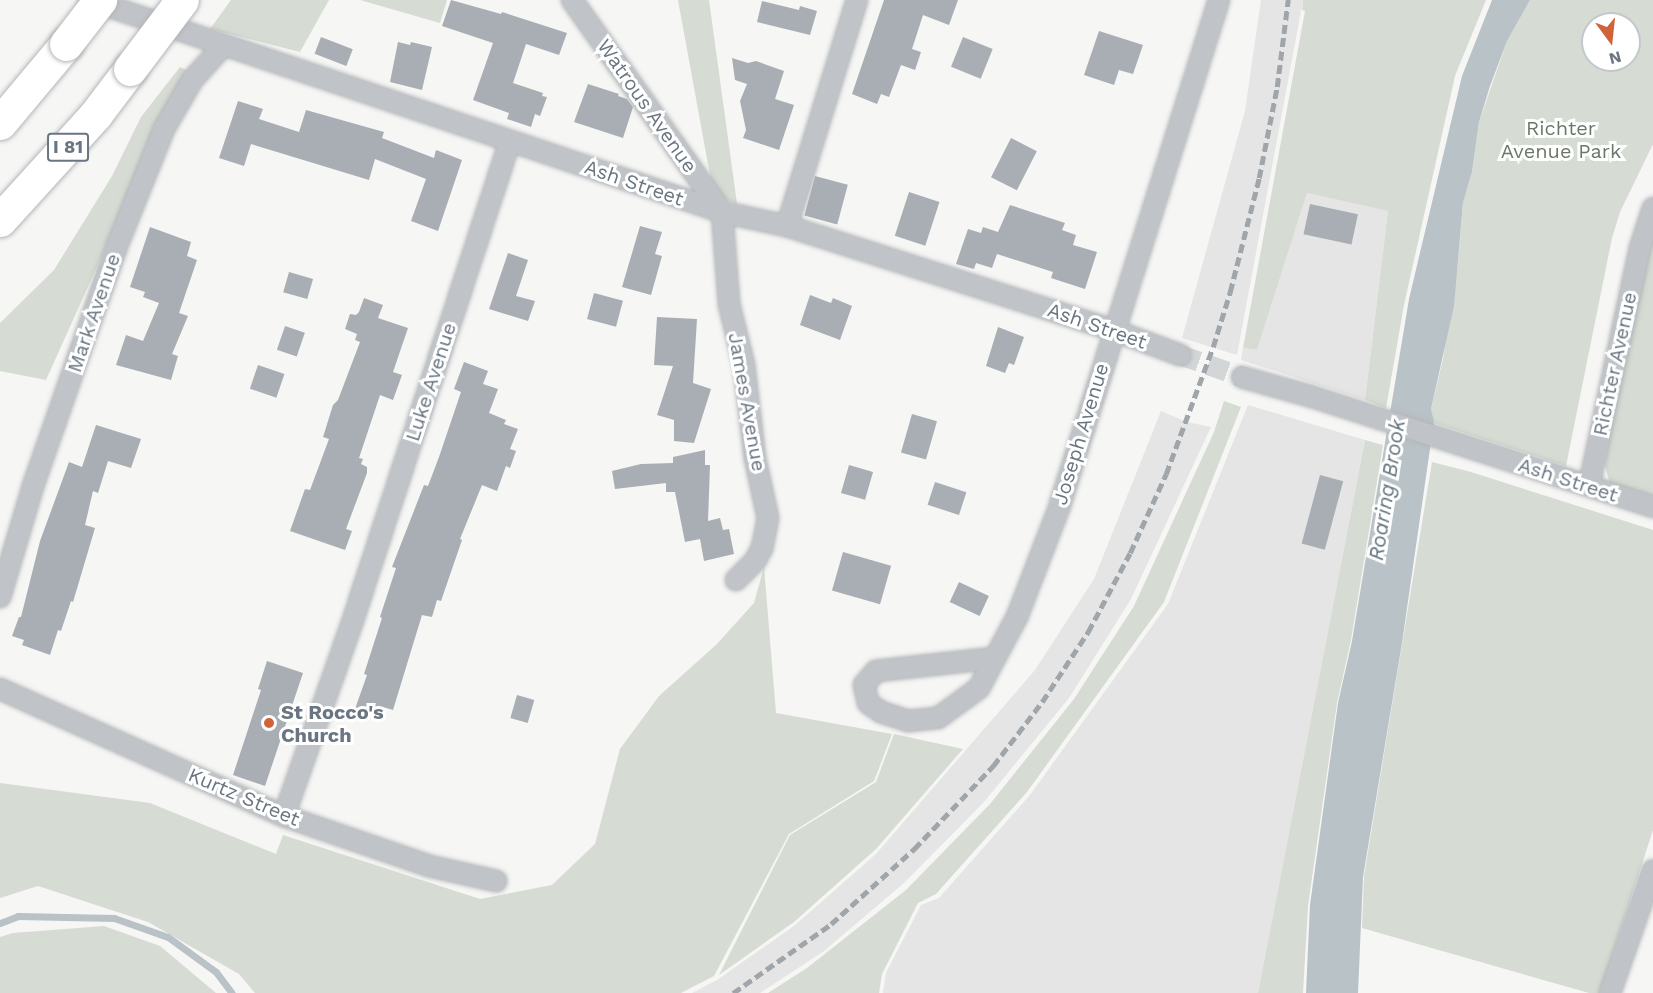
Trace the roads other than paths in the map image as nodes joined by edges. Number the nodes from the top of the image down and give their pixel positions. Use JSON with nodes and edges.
{"nodes":[{"id":1,"x":90,"y":0,"type":"edge"},
{"id":2,"x":100,"y":0,"type":"edge"},
{"id":3,"x":182,"y":0,"type":"edge"},
{"id":4,"x":572,"y":0,"type":"edge"},
{"id":5,"x":857,"y":0,"type":"edge"},
{"id":6,"x":1219,"y":0,"type":"edge"},
{"id":7,"x":224,"y":45,"type":"junction"},
{"id":8,"x":0,"y":123,"type":"edge"},
{"id":9,"x":510,"y":141,"type":"junction"},
{"id":10,"x":1653,"y":208,"type":"edge"},
{"id":11,"x":722,"y":212,"type":"junction"},
{"id":12,"x":0,"y":220,"type":"edge"},
{"id":13,"x":787,"y":226,"type":"junction"},
{"id":14,"x":1113,"y":330,"type":"junction"},
{"id":15,"x":1180,"y":355,"type":"tunnel mouth"},
{"id":16,"x":1242,"y":377,"type":"tunnel mouth"},
{"id":17,"x":1589,"y":486,"type":"junction"},
{"id":18,"x":1653,"y":507,"type":"edge"},
{"id":19,"x":736,"y":580,"type":"dead end"},
{"id":20,"x":0,"y":597,"type":"edge"},
{"id":21,"x":995,"y":658,"type":"junction"},
{"id":22,"x":0,"y":689,"type":"edge"},
{"id":23,"x":284,"y":816,"type":"junction"},
{"id":24,"x":1653,"y":870,"type":"edge"},
{"id":25,"x":496,"y":881,"type":"dead end"},
{"id":26,"x":1610,"y":993,"type":"edge"}],
"edges":[{"from":1,"to":7,"type":"street","name":"Ash Street"},
{"from":2,"to":8,"type":"highway","bridge":true},
{"from":3,"to":12,"type":"highway","number":"I 81","bridge":true},
{"from":4,"to":11,"type":"street","name":"Watrous Avenue"},
{"from":5,"to":13,"type":"street"},
{"from":6,"to":14,"type":"street","name":"Joseph Avenue"},
{"from":7,"to":9,"type":"street","name":"Ash Street"},
{"from":7,"to":20,"type":"street","name":"Mark Avenue"},
{"from":9,"to":11,"type":"street","name":"Ash Street"},
{"from":9,"to":23,"type":"street","name":"Luke Avenue"},
{"from":10,"to":17,"type":"street","name":"Richter Avenue"},
{"from":11,"to":13,"type":"street","name":"Ash Street"},
{"from":11,"to":19,"type":"street","name":"James Avenue"},
{"from":13,"to":14,"type":"street","name":"Ash Street"},
{"from":14,"to":15,"type":"street","name":"Ash Street"},
{"from":14,"to":21,"type":"street","name":"Joseph Avenue"},
{"from":16,"to":17,"type":"street","name":"Ash Street"},
{"from":17,"to":18,"type":"street","name":"Ash Street"},
{"from":21,"to":21,"type":"street","name":"Joseph Avenue"},
{"from":22,"to":23,"type":"street","name":"Kurtz Street"},
{"from":23,"to":25,"type":"street","name":"Kurtz Street"},
{"from":24,"to":26,"type":"street"}]}
